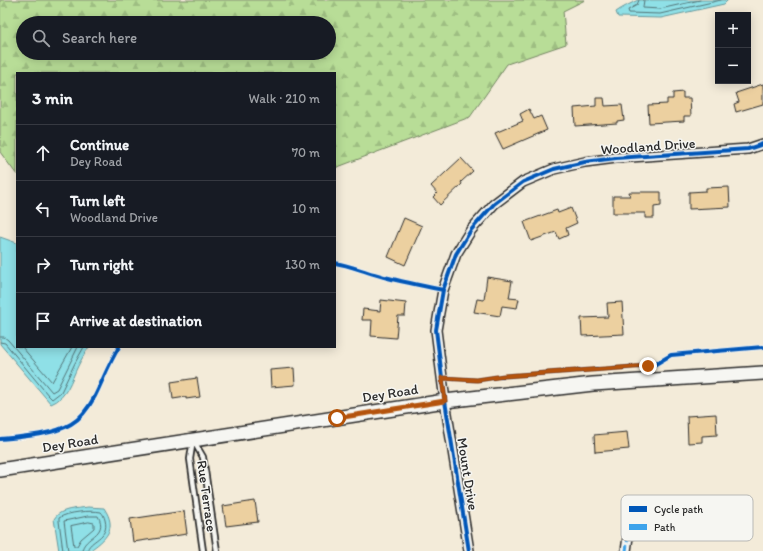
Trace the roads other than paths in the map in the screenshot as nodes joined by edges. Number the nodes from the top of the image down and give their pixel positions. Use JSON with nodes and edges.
{"nodes":[{"id":1,"x":763,"y":144,"type":"edge"},
{"id":2,"x":763,"y":373,"type":"edge"},
{"id":3,"x":445,"y":401,"type":"junction"},
{"id":4,"x":193,"y":440,"type":"junction"},
{"id":5,"x":0,"y":470,"type":"edge"},
{"id":6,"x":628,"y":541,"type":"edge"},
{"id":7,"x":203,"y":551,"type":"edge"},
{"id":8,"x":217,"y":551,"type":"edge"},
{"id":9,"x":469,"y":551,"type":"edge"},
{"id":10,"x":626,"y":551,"type":"edge"}],
"edges":[{"from":1,"to":3,"type":"street","name":"Woodland Drive"},
{"from":2,"to":3,"type":"main road","name":"Dey Road"},
{"from":3,"to":4,"type":"main road","name":"Dey Road"},
{"from":3,"to":9,"type":"street","name":"Mount Drive"},
{"from":4,"to":5,"type":"main road","name":"Dey Road"},
{"from":4,"to":7,"type":"lane","name":"Rue Terrace"},
{"from":4,"to":8,"type":"lane","name":"Rue Terrace"},
{"from":6,"to":10,"type":"street"}]}
